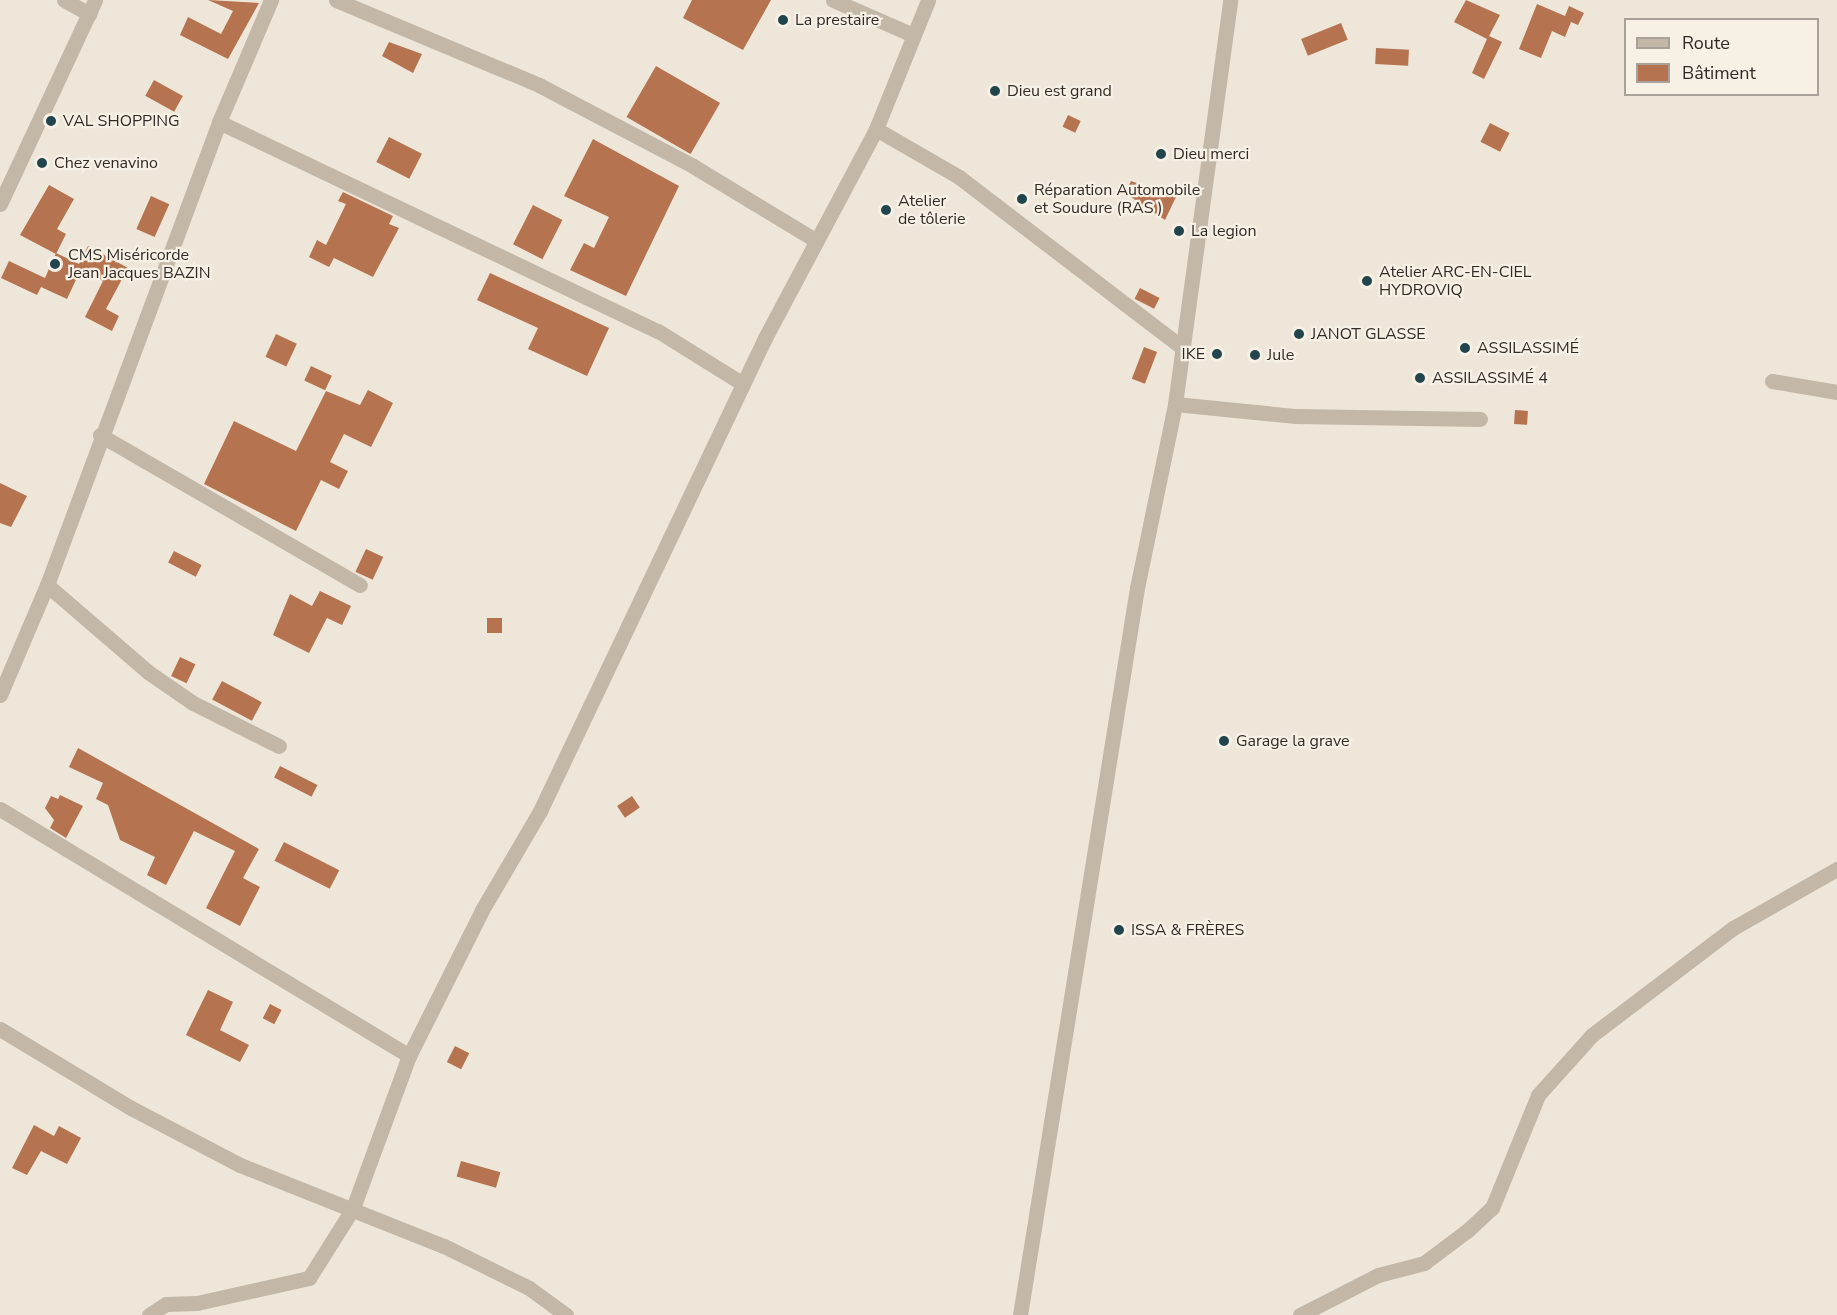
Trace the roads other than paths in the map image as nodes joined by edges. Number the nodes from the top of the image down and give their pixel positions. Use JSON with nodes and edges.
{"nodes":[{"id":1,"x":64,"y":0,"type":"edge"},
{"id":2,"x":272,"y":0,"type":"edge"},
{"id":3,"x":336,"y":0,"type":"edge"},
{"id":4,"x":833,"y":0,"type":"edge"},
{"id":5,"x":928,"y":0,"type":"edge"},
{"id":6,"x":1230,"y":0,"type":"edge"},
{"id":7,"x":92,"y":7,"type":"edge"},
{"id":8,"x":913,"y":34,"type":"junction"},
{"id":9,"x":219,"y":122,"type":"junction"},
{"id":10,"x":876,"y":129,"type":"junction"},
{"id":11,"x":0,"y":204,"type":"edge"},
{"id":12,"x":815,"y":240,"type":"junction"},
{"id":13,"x":1181,"y":347,"type":"junction"},
{"id":14,"x":1772,"y":381,"type":"dead end"},
{"id":15,"x":743,"y":384,"type":"junction"},
{"id":16,"x":1837,"y":392,"type":"edge"},
{"id":17,"x":1176,"y":404,"type":"junction"},
{"id":18,"x":1480,"y":418,"type":"dead end"},
{"id":19,"x":100,"y":435,"type":"junction"},
{"id":20,"x":47,"y":585,"type":"junction"},
{"id":21,"x":360,"y":585,"type":"dead end"},
{"id":22,"x":0,"y":695,"type":"edge"},
{"id":23,"x":279,"y":746,"type":"dead end"},
{"id":24,"x":0,"y":809,"type":"edge"},
{"id":25,"x":1837,"y":869,"type":"edge"},
{"id":26,"x":0,"y":1029,"type":"edge"},
{"id":27,"x":409,"y":1056,"type":"junction"},
{"id":28,"x":353,"y":1208,"type":"junction"},
{"id":29,"x":149,"y":1315,"type":"edge"},
{"id":30,"x":566,"y":1315,"type":"edge"},
{"id":31,"x":1020,"y":1315,"type":"edge"},
{"id":32,"x":1300,"y":1315,"type":"edge"}],
"edges":[{"from":1,"to":7,"type":"street"},
{"from":2,"to":9,"type":"street"},
{"from":3,"to":12,"type":"street"},
{"from":4,"to":8,"type":"street"},
{"from":5,"to":8,"type":"street"},
{"from":6,"to":13,"type":"street"},
{"from":7,"to":11,"type":"street"},
{"from":8,"to":10,"type":"street"},
{"from":9,"to":15,"type":"street"},
{"from":9,"to":19,"type":"street"},
{"from":10,"to":12,"type":"street"},
{"from":10,"to":13,"type":"street"},
{"from":12,"to":15,"type":"street"},
{"from":13,"to":17,"type":"street"},
{"from":14,"to":16,"type":"street"},
{"from":15,"to":27,"type":"street"},
{"from":17,"to":18,"type":"street"},
{"from":17,"to":31,"type":"street"},
{"from":19,"to":20,"type":"street"},
{"from":19,"to":21,"type":"street"},
{"from":20,"to":22,"type":"street"},
{"from":20,"to":23,"type":"street"},
{"from":24,"to":27,"type":"street"},
{"from":25,"to":32,"type":"street"},
{"from":26,"to":28,"type":"street"},
{"from":27,"to":28,"type":"street"},
{"from":28,"to":29,"type":"street"},
{"from":28,"to":30,"type":"street"}]}
